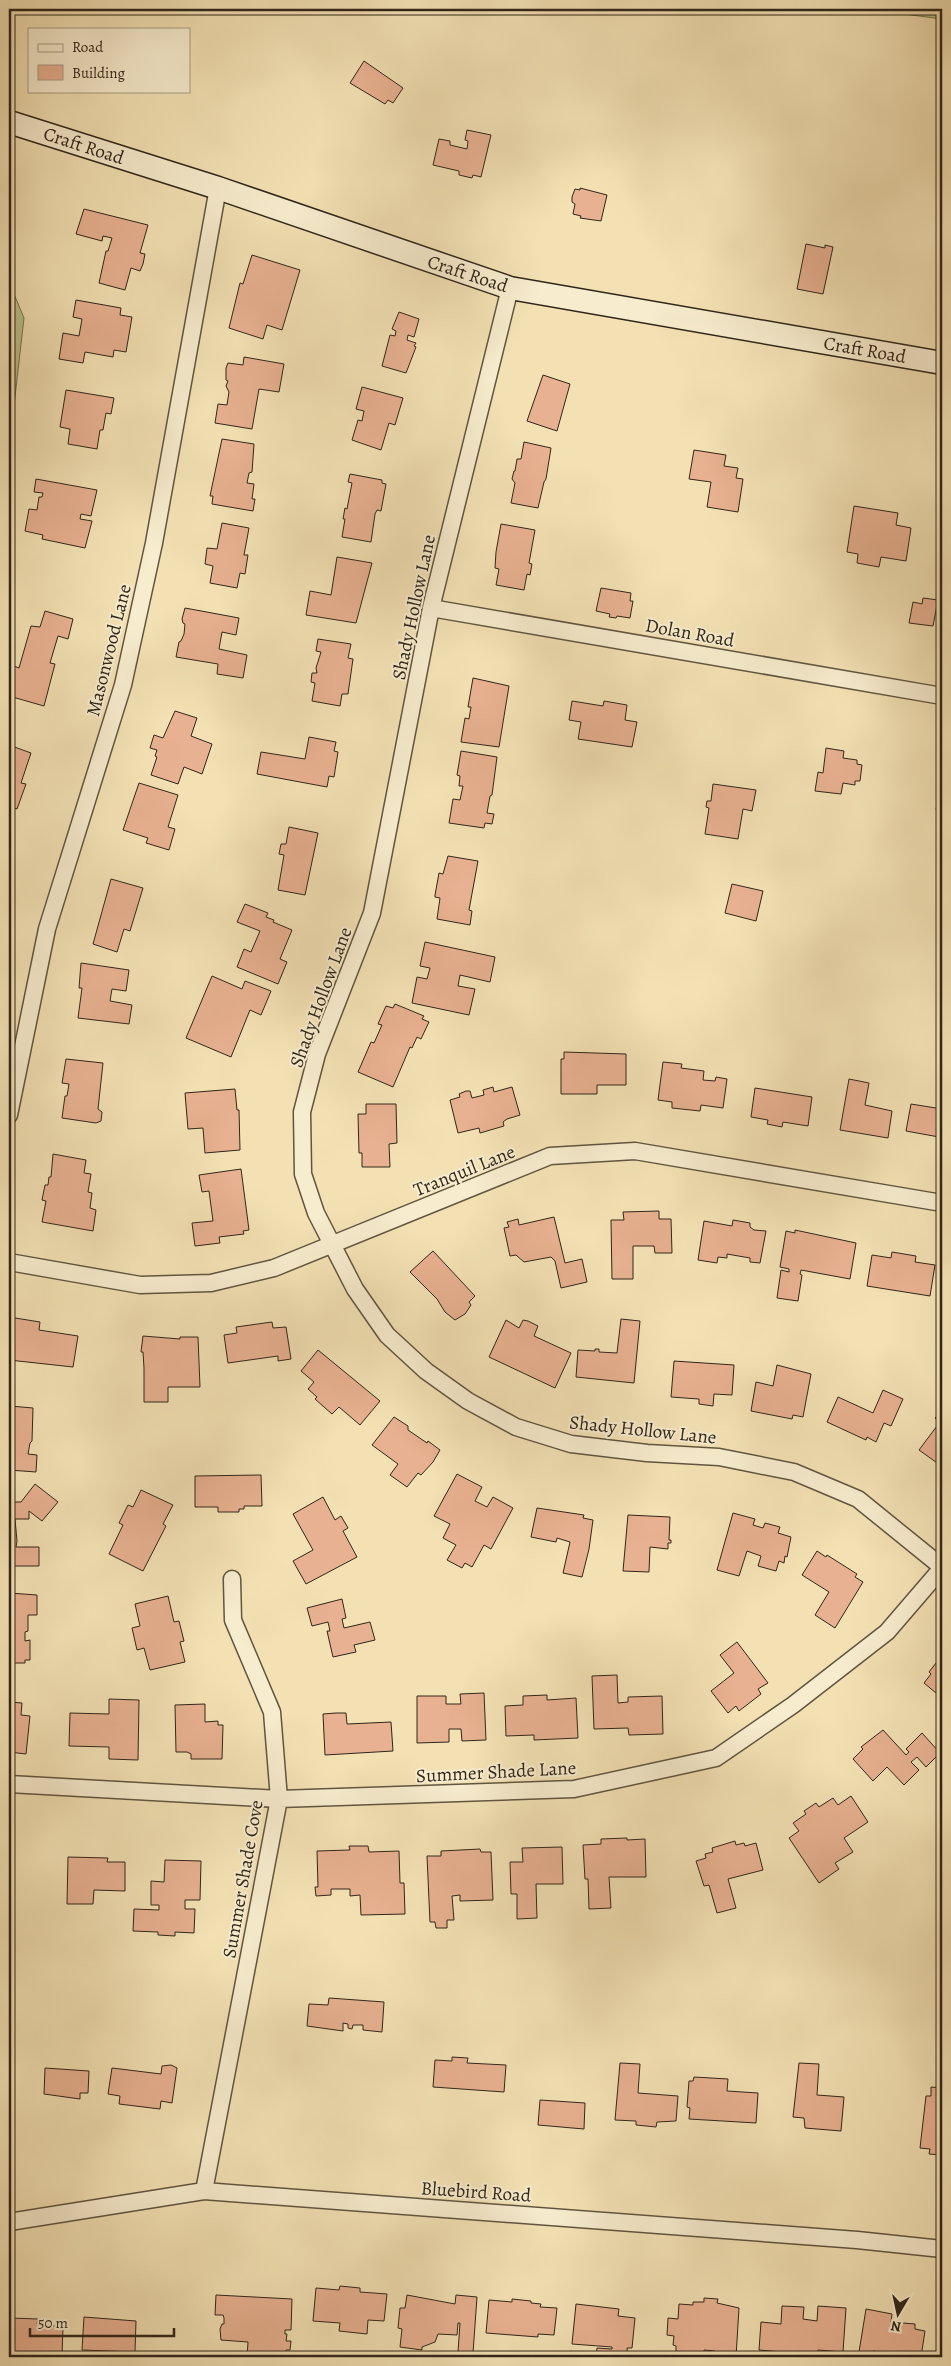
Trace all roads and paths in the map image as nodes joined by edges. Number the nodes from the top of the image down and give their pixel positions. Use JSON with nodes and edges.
{"nodes":[{"id":1,"x":9,"y":122,"type":"edge"},
{"id":2,"x":218,"y":188,"type":"junction"},
{"id":3,"x":510,"y":288,"type":"junction"},
{"id":4,"x":942,"y":363,"type":"edge"},
{"id":5,"x":431,"y":608,"type":"junction"},
{"id":6,"x":942,"y":696,"type":"edge"},
{"id":7,"x":9,"y":1116,"type":"edge"},
{"id":8,"x":942,"y":1203,"type":"edge"},
{"id":9,"x":333,"y":1246,"type":"junction"},
{"id":10,"x":9,"y":1262,"type":"edge"},
{"id":11,"x":942,"y":1567,"type":"edge"},
{"id":12,"x":232,"y":1579,"type":"dead end"},
{"id":13,"x":9,"y":1784,"type":"edge"},
{"id":14,"x":278,"y":1799,"type":"junction"},
{"id":15,"x":204,"y":2191,"type":"junction"},
{"id":16,"x":9,"y":2222,"type":"edge"},
{"id":17,"x":942,"y":2249,"type":"edge"}],
"edges":[{"from":1,"to":2,"type":"street","name":"Craft Road"},
{"from":2,"to":3,"type":"street","name":"Craft Road"},
{"from":2,"to":7,"type":"street","name":"Masonwood Lane"},
{"from":3,"to":4,"type":"street","name":"Craft Road"},
{"from":3,"to":5,"type":"street","name":"Shady Hollow Lane"},
{"from":5,"to":6,"type":"street","name":"Dolan Road"},
{"from":5,"to":9,"type":"street","name":"Shady Hollow Lane"},
{"from":8,"to":9,"type":"street","name":"Tranquil Lane"},
{"from":9,"to":10,"type":"street","name":"Tranquil Lane"},
{"from":9,"to":11,"type":"street","name":"Shady Hollow Lane"},
{"from":11,"to":14,"type":"street","name":"Summer Shade Lane"},
{"from":12,"to":14,"type":"street","name":"Summer Shade Cove"},
{"from":13,"to":14,"type":"street","name":"Summer Shade Lane"},
{"from":14,"to":15,"type":"street","name":"Summer Shade Cove"},
{"from":15,"to":16,"type":"street","name":"Bluebird Road"},
{"from":15,"to":17,"type":"street","name":"Bluebird Road"}]}
